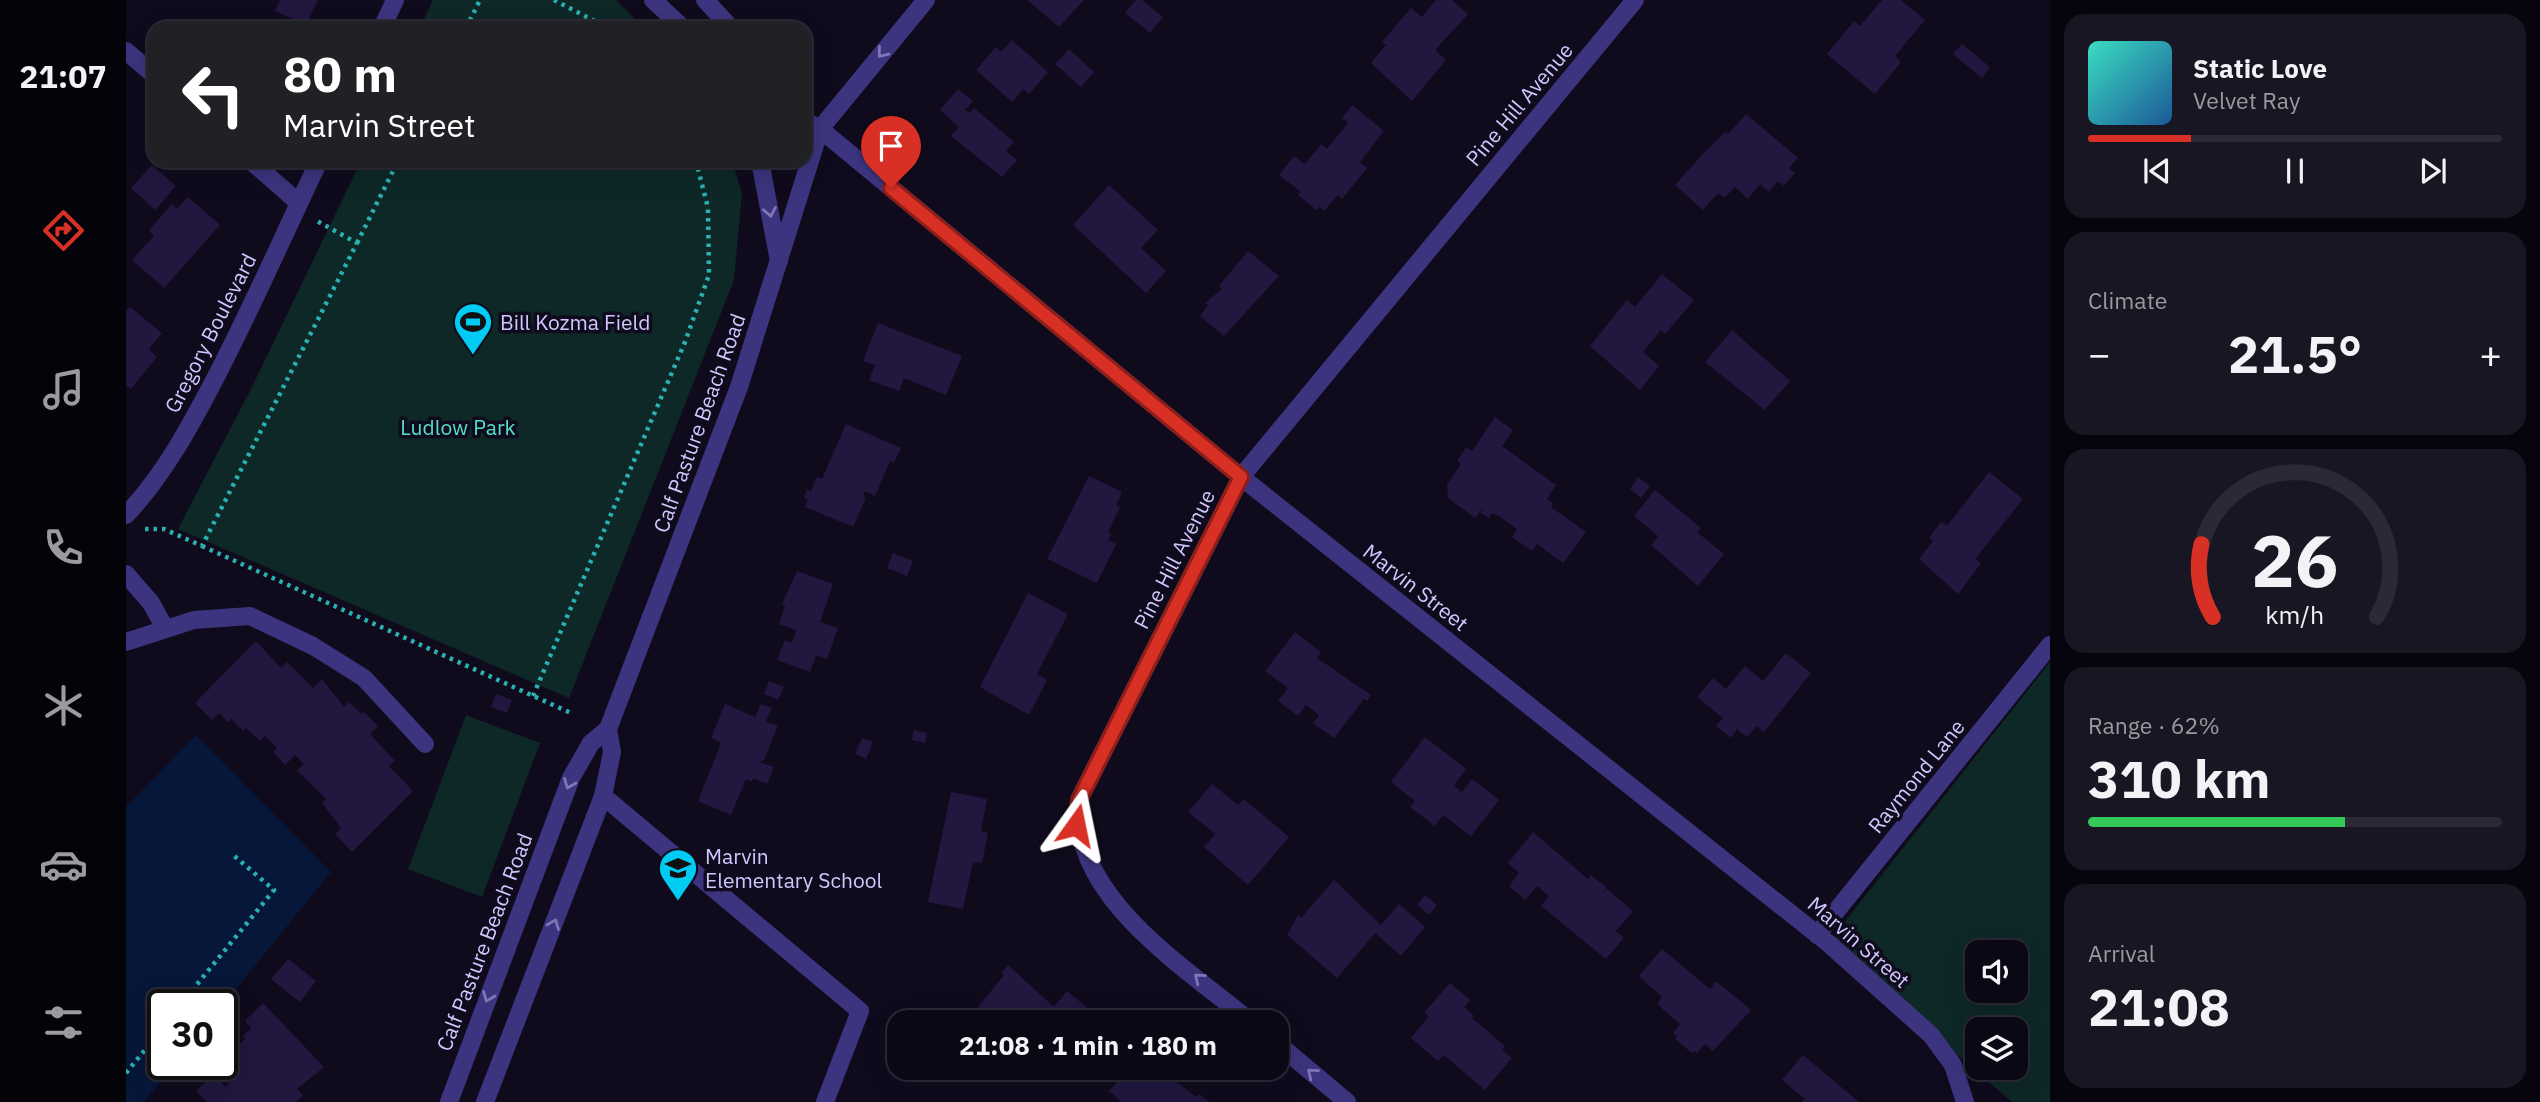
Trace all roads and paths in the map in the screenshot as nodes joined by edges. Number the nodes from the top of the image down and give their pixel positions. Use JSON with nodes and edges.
{"nodes":[{"id":1,"x":395,"y":0,"type":"edge"},
{"id":2,"x":480,"y":0,"type":"edge"},
{"id":3,"x":554,"y":0,"type":"edge"},
{"id":4,"x":653,"y":0,"type":"edge"},
{"id":5,"x":705,"y":0,"type":"edge"},
{"id":6,"x":926,"y":0,"type":"edge"},
{"id":7,"x":1634,"y":0,"type":"edge"},
{"id":8,"x":385,"y":21,"type":"edge"},
{"id":9,"x":470,"y":21,"type":"edge"},
{"id":10,"x":594,"y":21,"type":"edge"},
{"id":11,"x":675,"y":21,"type":"edge"},
{"id":12,"x":724,"y":21,"type":"edge"},
{"id":13,"x":126,"y":51,"type":"edge"},
{"id":14,"x":147,"y":69,"type":"edge"},
{"id":15,"x":813,"y":125,"type":"edge"},
{"id":16,"x":259,"y":168,"type":"edge"},
{"id":17,"x":316,"y":168,"type":"edge"},
{"id":18,"x":394,"y":168,"type":"edge"},
{"id":19,"x":698,"y":168,"type":"edge"},
{"id":20,"x":761,"y":168,"type":"edge"},
{"id":21,"x":803,"y":168,"type":"edge"},
{"id":22,"x":299,"y":203,"type":"junction"},
{"id":23,"x":357,"y":243,"type":"junction"},
{"id":24,"x":780,"y":262,"type":"junction"},
{"id":25,"x":1241,"y":477,"type":"junction"},
{"id":26,"x":126,"y":515,"type":"edge"},
{"id":27,"x":139,"y":529,"type":"dead end"},
{"id":28,"x":202,"y":546,"type":"junction"},
{"id":29,"x":126,"y":574,"type":"edge"},
{"id":30,"x":165,"y":628,"type":"junction"},
{"id":31,"x":126,"y":642,"type":"edge"},
{"id":32,"x":2050,"y":645,"type":"edge"},
{"id":33,"x":533,"y":696,"type":"junction"},
{"id":34,"x":570,"y":713,"type":"dead end"},
{"id":35,"x":608,"y":729,"type":"junction"},
{"id":36,"x":425,"y":744,"type":"dead end"},
{"id":37,"x":603,"y":796,"type":"junction"},
{"id":38,"x":232,"y":854,"type":"dead end"},
{"id":39,"x":1818,"y":935,"type":"junction"},
{"id":40,"x":193,"y":989,"type":"edge"},
{"id":41,"x":1237,"y":1010,"type":"edge"},
{"id":42,"x":147,"y":1047,"type":"edge"},
{"id":43,"x":1289,"y":1053,"type":"edge"},
{"id":44,"x":126,"y":1073,"type":"edge"},
{"id":45,"x":1964,"y":1098,"type":"edge"},
{"id":46,"x":449,"y":1102,"type":"edge"},
{"id":47,"x":485,"y":1102,"type":"edge"},
{"id":48,"x":825,"y":1102,"type":"edge"},
{"id":49,"x":1347,"y":1102,"type":"edge"}],
"edges":[{"from":1,"to":8,"type":"street"},
{"from":2,"to":9,"type":"path"},
{"from":3,"to":10,"type":"path"},
{"from":4,"to":11,"type":"street"},
{"from":5,"to":12,"type":"street"},
{"from":6,"to":15,"type":"street","one_way":true},
{"from":7,"to":25,"type":"street","name":"Pine Hill Avenue"},
{"from":13,"to":14,"type":"street"},
{"from":15,"to":25,"type":"street","name":"Marvin Street"},
{"from":16,"to":22,"type":"street"},
{"from":17,"to":22,"type":"street","name":"Gregory Boulevard"},
{"from":18,"to":23,"type":"path"},
{"from":19,"to":33,"type":"path"},
{"from":20,"to":24,"type":"street","one_way":true},
{"from":21,"to":24,"type":"street","name":"Calf Pasture Beach Road"},
{"from":22,"to":23,"type":"path"},
{"from":22,"to":26,"type":"street","name":"Gregory Boulevard"},
{"from":23,"to":28,"type":"path"},
{"from":24,"to":35,"type":"street","name":"Calf Pasture Beach Road"},
{"from":25,"to":39,"type":"street","name":"Marvin Street"},
{"from":41,"to":25,"type":"street","name":"Pine Hill Avenue","one_way":true},
{"from":27,"to":28,"type":"path"},
{"from":28,"to":33,"type":"path"},
{"from":29,"to":30,"type":"street"},
{"from":30,"to":31,"type":"street"},
{"from":30,"to":36,"type":"street"},
{"from":32,"to":39,"type":"street","name":"Raymond Lane"},
{"from":33,"to":34,"type":"path"},
{"from":35,"to":37,"type":"street","name":"Calf Pasture Beach Road"},
{"from":35,"to":46,"type":"street","name":"Calf Pasture Beach Road","one_way":true},
{"from":47,"to":37,"type":"street","name":"Calf Pasture Beach Road","one_way":true},
{"from":37,"to":48,"type":"street"},
{"from":38,"to":40,"type":"path"},
{"from":39,"to":45,"type":"street","name":"Marvin Street"},
{"from":42,"to":44,"type":"path"},
{"from":49,"to":43,"type":"street","one_way":true}]}
